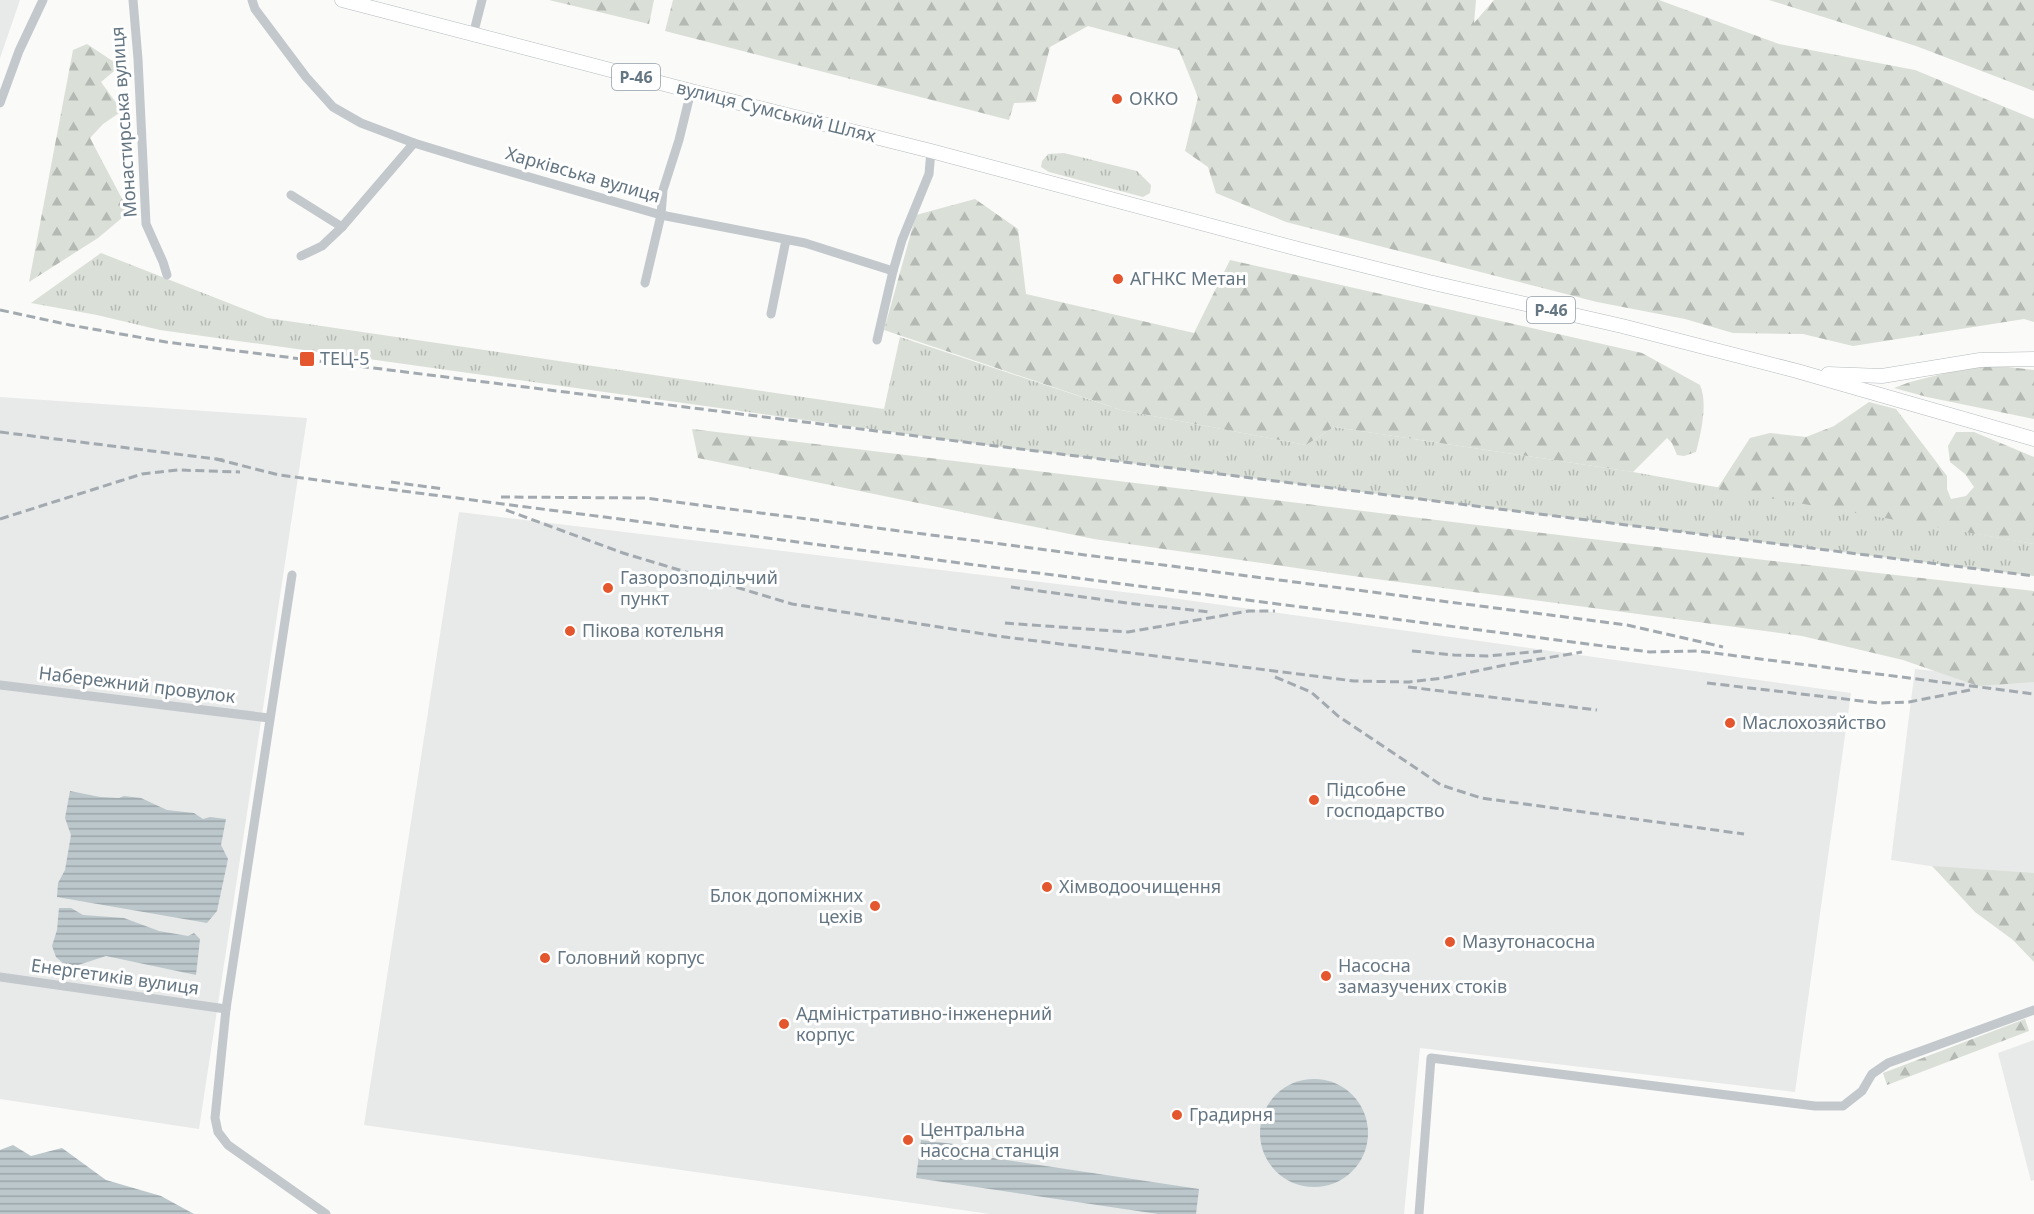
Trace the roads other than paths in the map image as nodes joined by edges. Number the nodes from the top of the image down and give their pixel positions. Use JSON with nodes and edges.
{"nodes":[{"id":1,"x":43,"y":0,"type":"edge"},
{"id":2,"x":133,"y":0,"type":"edge"},
{"id":3,"x":252,"y":0,"type":"edge"},
{"id":4,"x":342,"y":0,"type":"edge"},
{"id":5,"x":482,"y":0,"type":"edge"},
{"id":6,"x":473,"y":35,"type":"junction"},
{"id":7,"x":691,"y":91,"type":"junction"},
{"id":8,"x":0,"y":103,"type":"edge"},
{"id":9,"x":414,"y":143,"type":"junction"},
{"id":10,"x":931,"y":151,"type":"junction"},
{"id":11,"x":291,"y":195,"type":"dead end"},
{"id":12,"x":661,"y":215,"type":"junction"},
{"id":13,"x":342,"y":227,"type":"junction"},
{"id":14,"x":786,"y":240,"type":"junction"},
{"id":15,"x":301,"y":256,"type":"dead end"},
{"id":16,"x":893,"y":271,"type":"junction"},
{"id":17,"x":167,"y":275,"type":"dead end"},
{"id":18,"x":645,"y":283,"type":"dead end"},
{"id":19,"x":771,"y":314,"type":"dead end"},
{"id":20,"x":877,"y":340,"type":"dead end"},
{"id":21,"x":2034,"y":359,"type":"edge"},
{"id":22,"x":1797,"y":371,"type":"junction"},
{"id":23,"x":2034,"y":439,"type":"edge"},
{"id":24,"x":292,"y":575,"type":"dead end"},
{"id":25,"x":0,"y":685,"type":"edge"},
{"id":26,"x":269,"y":718,"type":"junction"},
{"id":27,"x":0,"y":977,"type":"edge"},
{"id":28,"x":226,"y":1010,"type":"junction"},
{"id":29,"x":2034,"y":1010,"type":"edge"},
{"id":30,"x":326,"y":1214,"type":"edge"},
{"id":31,"x":1419,"y":1214,"type":"edge"}],
"edges":[{"from":1,"to":8,"type":"street"},
{"from":2,"to":17,"type":"street","name":"Монастирська вулиця"},
{"from":3,"to":9,"type":"street","name":"Харківська вулиця"},
{"from":4,"to":6,"type":"main road","name":"вулиця Сумський Шлях","number":"Р-46"},
{"from":5,"to":6,"type":"street"},
{"from":6,"to":7,"type":"main road","name":"вулиця Сумський Шлях","number":"Р-46"},
{"from":7,"to":10,"type":"main road","name":"вулиця Сумський Шлях","number":"Р-46"},
{"from":7,"to":12,"type":"street"},
{"from":9,"to":12,"type":"street","name":"Харківська вулиця"},
{"from":9,"to":13,"type":"street"},
{"from":10,"to":16,"type":"street"},
{"from":10,"to":22,"type":"main road","number":"Р-46"},
{"from":11,"to":13,"type":"street"},
{"from":12,"to":14,"type":"street","name":"Харківська вулиця"},
{"from":12,"to":18,"type":"street"},
{"from":13,"to":15,"type":"street"},
{"from":14,"to":16,"type":"street","name":"Харківська вулиця"},
{"from":14,"to":19,"type":"street"},
{"from":16,"to":20,"type":"street"},
{"from":21,"to":22,"type":"main road","number":"Р-46"},
{"from":22,"to":23,"type":"main road","number":"Р-46"},
{"from":24,"to":26,"type":"street"},
{"from":25,"to":26,"type":"street","name":"Набережний провулок"},
{"from":26,"to":28,"type":"street"},
{"from":27,"to":28,"type":"street","name":"Енергетиків вулиця"},
{"from":28,"to":30,"type":"street"},
{"from":29,"to":31,"type":"street"}]}
